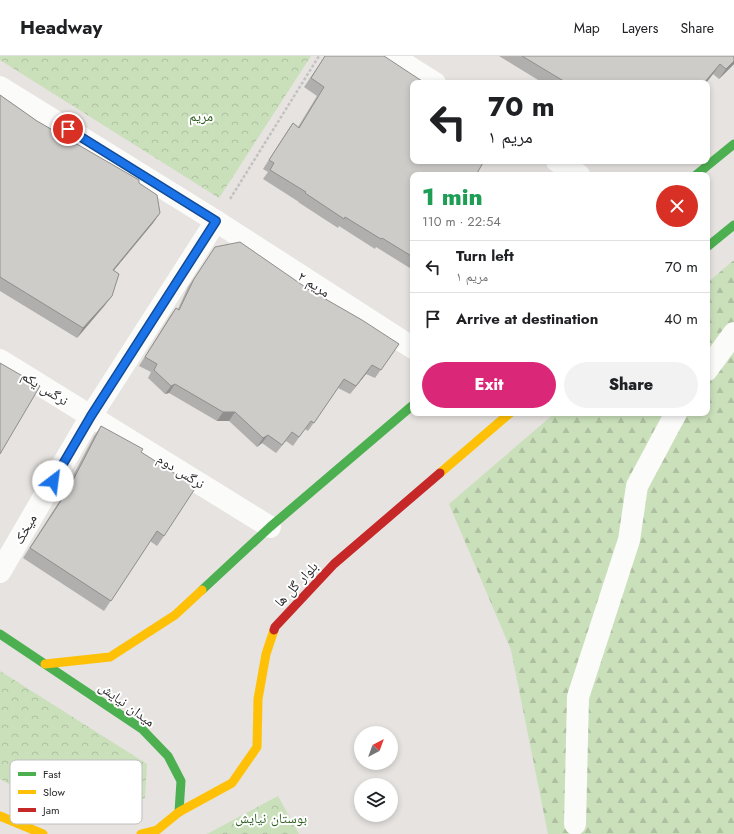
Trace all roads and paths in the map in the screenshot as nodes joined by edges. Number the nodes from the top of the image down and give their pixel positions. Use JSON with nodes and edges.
{"nodes":[{"id":1,"x":319,"y":56,"type":"edge"},
{"id":2,"x":392,"y":56,"type":"edge"},
{"id":3,"x":430,"y":80,"type":"edge"},
{"id":4,"x":0,"y":87,"type":"edge"},
{"id":5,"x":734,"y":144,"type":"edge"},
{"id":6,"x":562,"y":164,"type":"edge"},
{"id":7,"x":709,"y":164,"type":"edge"},
{"id":8,"x":710,"y":164,"type":"edge"},
{"id":9,"x":574,"y":172,"type":"edge"},
{"id":10,"x":700,"y":172,"type":"edge"},
{"id":11,"x":216,"y":221,"type":"junction"},
{"id":12,"x":734,"y":224,"type":"edge"},
{"id":13,"x":710,"y":244,"type":"edge"},
{"id":14,"x":734,"y":333,"type":"edge"},
{"id":15,"x":410,"y":346,"type":"edge"},
{"id":16,"x":0,"y":360,"type":"edge"},
{"id":17,"x":710,"y":366,"type":"edge"},
{"id":18,"x":410,"y":408,"type":"edge"},
{"id":19,"x":91,"y":416,"type":"junction"},
{"id":20,"x":507,"y":416,"type":"edge"},
{"id":21,"x":674,"y":416,"type":"edge"},
{"id":22,"x":270,"y":527,"type":"junction"},
{"id":23,"x":0,"y":572,"type":"edge"},
{"id":24,"x":0,"y":634,"type":"edge"},
{"id":25,"x":45,"y":664,"type":"junction"},
{"id":26,"x":179,"y":812,"type":"junction"},
{"id":27,"x":0,"y":816,"type":"edge"},
{"id":28,"x":10,"y":820,"type":"edge"},
{"id":29,"x":19,"y":824,"type":"edge"},
{"id":30,"x":575,"y":824,"type":"dead end"},
{"id":31,"x":43,"y":834,"type":"edge"},
{"id":32,"x":141,"y":834,"type":"edge"}],
"edges":[{"from":1,"to":11,"type":"path"},
{"from":2,"to":3,"type":"street"},
{"from":4,"to":11,"type":"street","name":"مریم ۲"},
{"from":5,"to":8,"type":"main road"},
{"from":6,"to":9,"type":"street"},
{"from":7,"to":10,"type":"main road"},
{"from":11,"to":15,"type":"street","name":"مریم ۲"},
{"from":11,"to":19,"type":"street","name":"میخک"},
{"from":12,"to":13,"type":"main road"},
{"from":14,"to":17,"type":"street"},
{"from":16,"to":19,"type":"street","name":"نرگس یکم"},
{"from":18,"to":22,"type":"main road"},
{"from":19,"to":22,"type":"street","name":"نرگس دوم"},
{"from":19,"to":23,"type":"street","name":"میخک"},
{"from":20,"to":26,"type":"main road","name":"بلوار گل ها"},
{"from":21,"to":30,"type":"street"},
{"from":22,"to":25,"type":"main road"},
{"from":24,"to":25,"type":"main road","name":"میدان نیایش"},
{"from":25,"to":26,"type":"main road","name":"میدان نیایش"},
{"from":26,"to":32,"type":"main road"},
{"from":27,"to":28,"type":"main road"},
{"from":29,"to":31,"type":"main road"}]}
